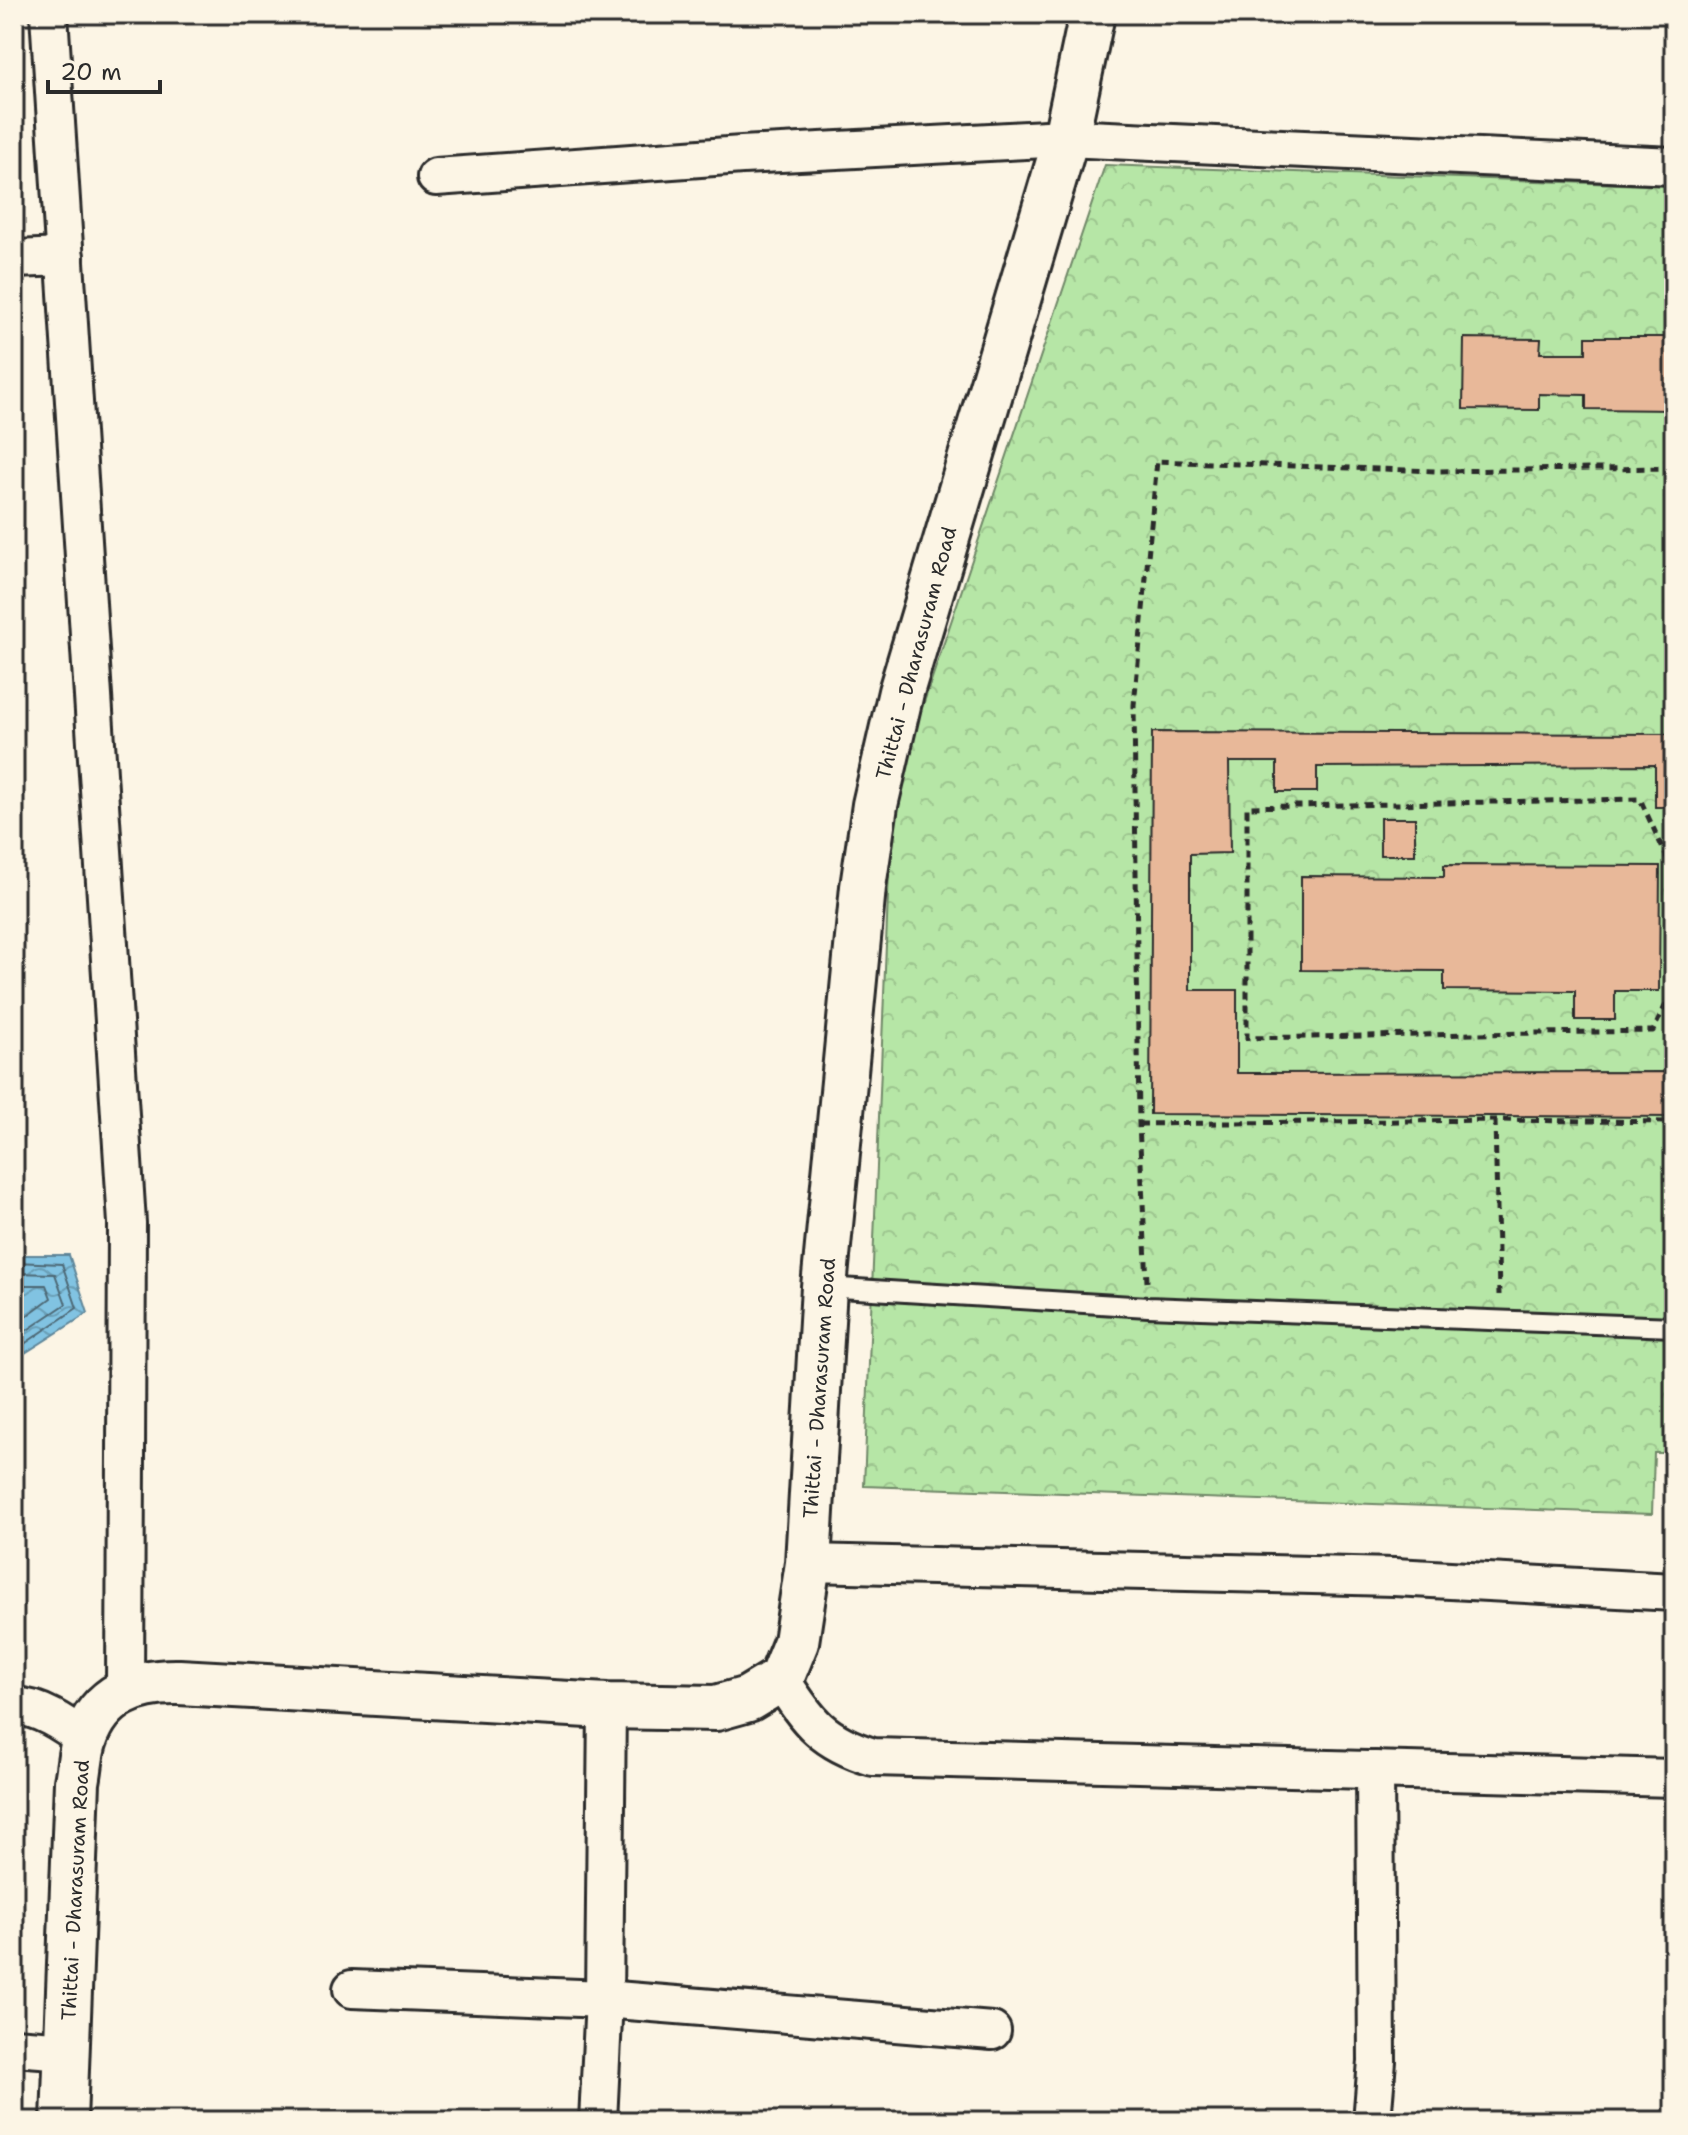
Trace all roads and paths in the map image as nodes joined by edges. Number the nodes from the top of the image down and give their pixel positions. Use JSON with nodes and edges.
{"nodes":[{"id":1,"x":49,"y":14,"type":"edge"},
{"id":2,"x":1092,"y":14,"type":"edge"},
{"id":3,"x":1066,"y":138,"type":"junction"},
{"id":4,"x":1674,"y":166,"type":"edge"},
{"id":5,"x":436,"y":177,"type":"dead end"},
{"id":6,"x":65,"y":257,"type":"junction"},
{"id":7,"x":14,"y":259,"type":"edge"},
{"id":8,"x":1674,"y":468,"type":"edge"},
{"id":9,"x":1674,"y":873,"type":"edge"},
{"id":10,"x":1674,"y":988,"type":"edge"},
{"id":11,"x":1495,"y":1120,"type":"junction"},
{"id":12,"x":1674,"y":1122,"type":"edge"},
{"id":13,"x":1139,"y":1124,"type":"junction"},
{"id":14,"x":824,"y":1287,"type":"junction"},
{"id":15,"x":1148,"y":1307,"type":"junction"},
{"id":16,"x":1499,"y":1320,"type":"junction"},
{"id":17,"x":1674,"y":1327,"type":"edge"},
{"id":18,"x":808,"y":1563,"type":"junction"},
{"id":19,"x":1674,"y":1592,"type":"edge"},
{"id":20,"x":781,"y":1679,"type":"junction"},
{"id":21,"x":125,"y":1690,"type":"junction"},
{"id":22,"x":14,"y":1706,"type":"edge"},
{"id":23,"x":607,"y":1706,"type":"junction"},
{"id":24,"x":85,"y":1739,"type":"junction"},
{"id":25,"x":1375,"y":1770,"type":"junction"},
{"id":26,"x":1674,"y":1778,"type":"edge"},
{"id":27,"x":352,"y":1989,"type":"dead end"},
{"id":28,"x":604,"y":1999,"type":"junction"},
{"id":29,"x":992,"y":2031,"type":"dead end"},
{"id":30,"x":14,"y":2047,"type":"edge"},
{"id":31,"x":67,"y":2051,"type":"junction"},
{"id":32,"x":64,"y":2121,"type":"edge"},
{"id":33,"x":598,"y":2121,"type":"edge"},
{"id":34,"x":1372,"y":2121,"type":"edge"}],
"edges":[{"from":1,"to":6,"type":"street"},
{"from":2,"to":3,"type":"main road","name":"Thittai - Dharasuram Road"},
{"from":3,"to":4,"type":"street"},
{"from":3,"to":5,"type":"street"},
{"from":3,"to":14,"type":"main road","name":"Thittai - Dharasuram Road"},
{"from":6,"to":7,"type":"street"},
{"from":6,"to":21,"type":"street"},
{"from":8,"to":13,"type":"path"},
{"from":9,"to":10,"type":"path"},
{"from":11,"to":12,"type":"path"},
{"from":11,"to":13,"type":"path"},
{"from":11,"to":16,"type":"path"},
{"from":13,"to":15,"type":"path"},
{"from":14,"to":15,"type":"lane"},
{"from":14,"to":18,"type":"main road","name":"Thittai - Dharasuram Road"},
{"from":15,"to":16,"type":"lane"},
{"from":16,"to":17,"type":"lane"},
{"from":18,"to":19,"type":"street"},
{"from":18,"to":20,"type":"main road","name":"Thittai - Dharasuram Road"},
{"from":20,"to":23,"type":"main road"},
{"from":20,"to":25,"type":"street"},
{"from":21,"to":23,"type":"main road"},
{"from":21,"to":24,"type":"main road","name":"Thittai - Dharasuram Road"},
{"from":22,"to":24,"type":"street"},
{"from":23,"to":28,"type":"street"},
{"from":24,"to":31,"type":"main road","name":"Thittai - Dharasuram Road"},
{"from":25,"to":26,"type":"street"},
{"from":25,"to":34,"type":"street"},
{"from":27,"to":28,"type":"street"},
{"from":28,"to":29,"type":"street"},
{"from":28,"to":33,"type":"street"},
{"from":30,"to":31,"type":"street"},
{"from":31,"to":32,"type":"main road","name":"Thittai - Dharasuram Road"}]}
